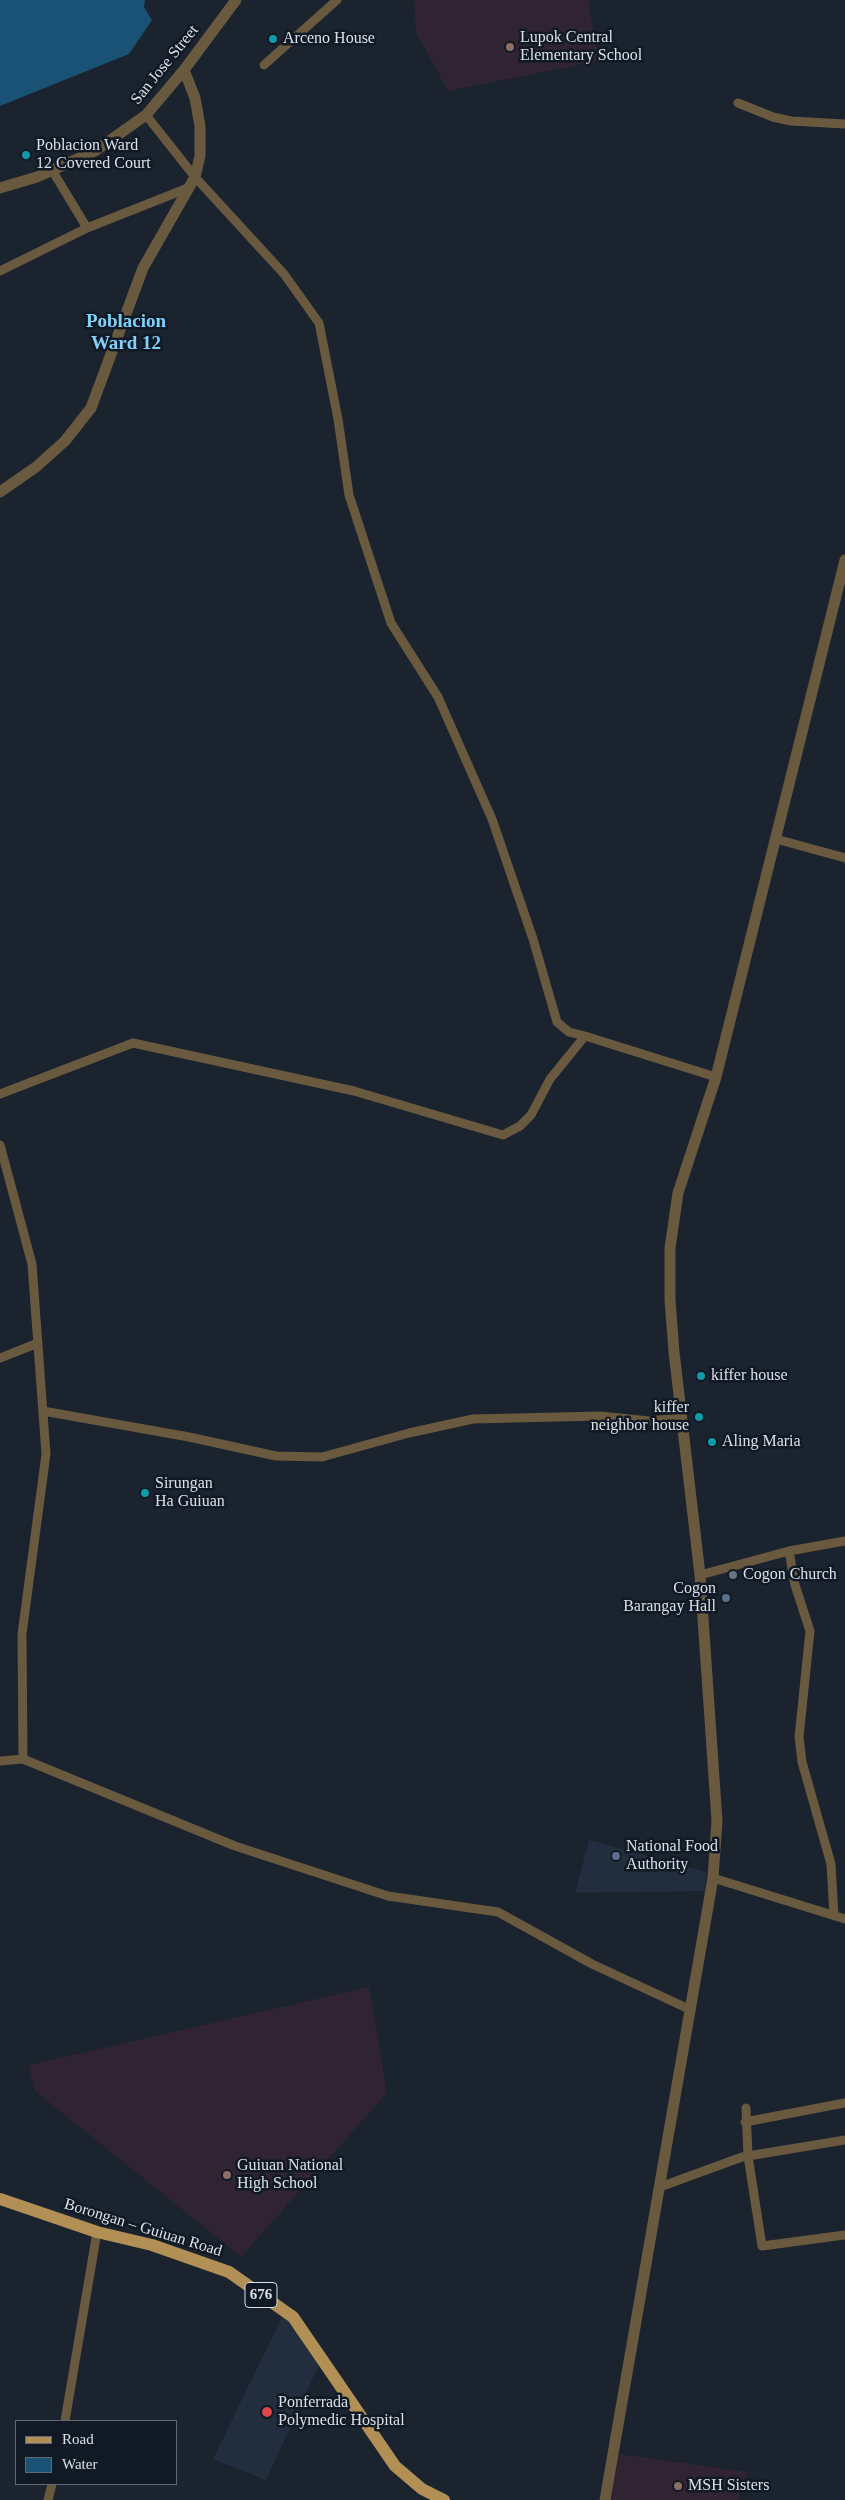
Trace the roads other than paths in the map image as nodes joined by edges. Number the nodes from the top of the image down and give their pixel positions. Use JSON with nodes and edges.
{"nodes":[{"id":1,"x":236,"y":0,"type":"edge"},
{"id":2,"x":337,"y":0,"type":"edge"},
{"id":3,"x":264,"y":65,"type":"dead end"},
{"id":4,"x":184,"y":70,"type":"junction"},
{"id":5,"x":738,"y":103,"type":"dead end"},
{"id":6,"x":146,"y":115,"type":"junction"},
{"id":7,"x":845,"y":124,"type":"edge"},
{"id":8,"x":52,"y":170,"type":"junction"},
{"id":9,"x":195,"y":177,"type":"junction"},
{"id":10,"x":0,"y":188,"type":"edge"},
{"id":11,"x":188,"y":188,"type":"junction"},
{"id":12,"x":87,"y":228,"type":"junction"},
{"id":13,"x":0,"y":270,"type":"edge"},
{"id":14,"x":0,"y":492,"type":"edge"},
{"id":15,"x":845,"y":560,"type":"edge"},
{"id":16,"x":776,"y":839,"type":"junction"},
{"id":17,"x":845,"y":858,"type":"edge"},
{"id":18,"x":569,"y":1032,"type":"junction"},
{"id":19,"x":585,"y":1036,"type":"junction"},
{"id":20,"x":572,"y":1050,"type":"junction"},
{"id":21,"x":716,"y":1077,"type":"junction"},
{"id":22,"x":0,"y":1094,"type":"edge"},
{"id":23,"x":0,"y":1145,"type":"edge"},
{"id":24,"x":38,"y":1342,"type":"junction"},
{"id":25,"x":0,"y":1358,"type":"edge"},
{"id":26,"x":43,"y":1411,"type":"junction"},
{"id":27,"x":680,"y":1418,"type":"junction"},
{"id":28,"x":845,"y":1541,"type":"edge"},
{"id":29,"x":789,"y":1551,"type":"junction"},
{"id":30,"x":700,"y":1575,"type":"junction"},
{"id":31,"x":23,"y":1759,"type":"junction"},
{"id":32,"x":0,"y":1761,"type":"edge"},
{"id":33,"x":713,"y":1878,"type":"junction"},
{"id":34,"x":834,"y":1916,"type":"junction"},
{"id":35,"x":845,"y":1919,"type":"edge"},
{"id":36,"x":691,"y":2010,"type":"junction"},
{"id":37,"x":845,"y":2102,"type":"edge"},
{"id":38,"x":746,"y":2108,"type":"dead end"},
{"id":39,"x":745,"y":2122,"type":"junction"},
{"id":40,"x":845,"y":2140,"type":"edge"},
{"id":41,"x":748,"y":2156,"type":"junction"},
{"id":42,"x":660,"y":2187,"type":"junction"},
{"id":43,"x":0,"y":2199,"type":"edge"},
{"id":44,"x":97,"y":2232,"type":"junction"},
{"id":45,"x":845,"y":2235,"type":"edge"},
{"id":46,"x":64,"y":2420,"type":"edge"},
{"id":47,"x":52,"y":2485,"type":"edge"},
{"id":48,"x":48,"y":2500,"type":"edge"},
{"id":49,"x":444,"y":2500,"type":"edge"},
{"id":50,"x":605,"y":2500,"type":"edge"}],
"edges":[{"from":1,"to":4,"type":"street","name":"San Jose Street"},
{"from":2,"to":3,"type":"street"},
{"from":4,"to":6,"type":"street","name":"San Jose Street"},
{"from":4,"to":9,"type":"street"},
{"from":5,"to":7,"type":"street"},
{"from":6,"to":8,"type":"street","name":"San Jose Street"},
{"from":6,"to":9,"type":"street"},
{"from":8,"to":10,"type":"street","name":"San Jose Street"},
{"from":8,"to":12,"type":"street"},
{"from":9,"to":11,"type":"street"},
{"from":9,"to":18,"type":"street"},
{"from":11,"to":12,"type":"street"},
{"from":11,"to":14,"type":"street"},
{"from":12,"to":13,"type":"street"},
{"from":15,"to":16,"type":"street"},
{"from":16,"to":17,"type":"street"},
{"from":16,"to":21,"type":"street"},
{"from":18,"to":19,"type":"street"},
{"from":18,"to":20,"type":"street"},
{"from":19,"to":20,"type":"street"},
{"from":19,"to":21,"type":"street"},
{"from":20,"to":22,"type":"street"},
{"from":21,"to":27,"type":"street"},
{"from":23,"to":24,"type":"street"},
{"from":24,"to":25,"type":"street"},
{"from":24,"to":26,"type":"street"},
{"from":26,"to":27,"type":"street"},
{"from":26,"to":31,"type":"street"},
{"from":27,"to":30,"type":"street"},
{"from":28,"to":29,"type":"street"},
{"from":29,"to":30,"type":"street"},
{"from":29,"to":34,"type":"street"},
{"from":30,"to":33,"type":"street"},
{"from":31,"to":32,"type":"street"},
{"from":31,"to":36,"type":"street"},
{"from":33,"to":34,"type":"street"},
{"from":33,"to":36,"type":"street"},
{"from":34,"to":35,"type":"street"},
{"from":36,"to":42,"type":"street"},
{"from":37,"to":39,"type":"street"},
{"from":38,"to":39,"type":"street"},
{"from":39,"to":41,"type":"street"},
{"from":40,"to":41,"type":"street"},
{"from":41,"to":42,"type":"street"},
{"from":41,"to":45,"type":"street"},
{"from":42,"to":50,"type":"street"},
{"from":43,"to":44,"type":"main road","name":"Borongan – Guiuan Road","number":"676"},
{"from":44,"to":46,"type":"street"},
{"from":44,"to":49,"type":"main road","name":"Borongan – Guiuan Road","number":"676"},
{"from":47,"to":48,"type":"street"}]}
